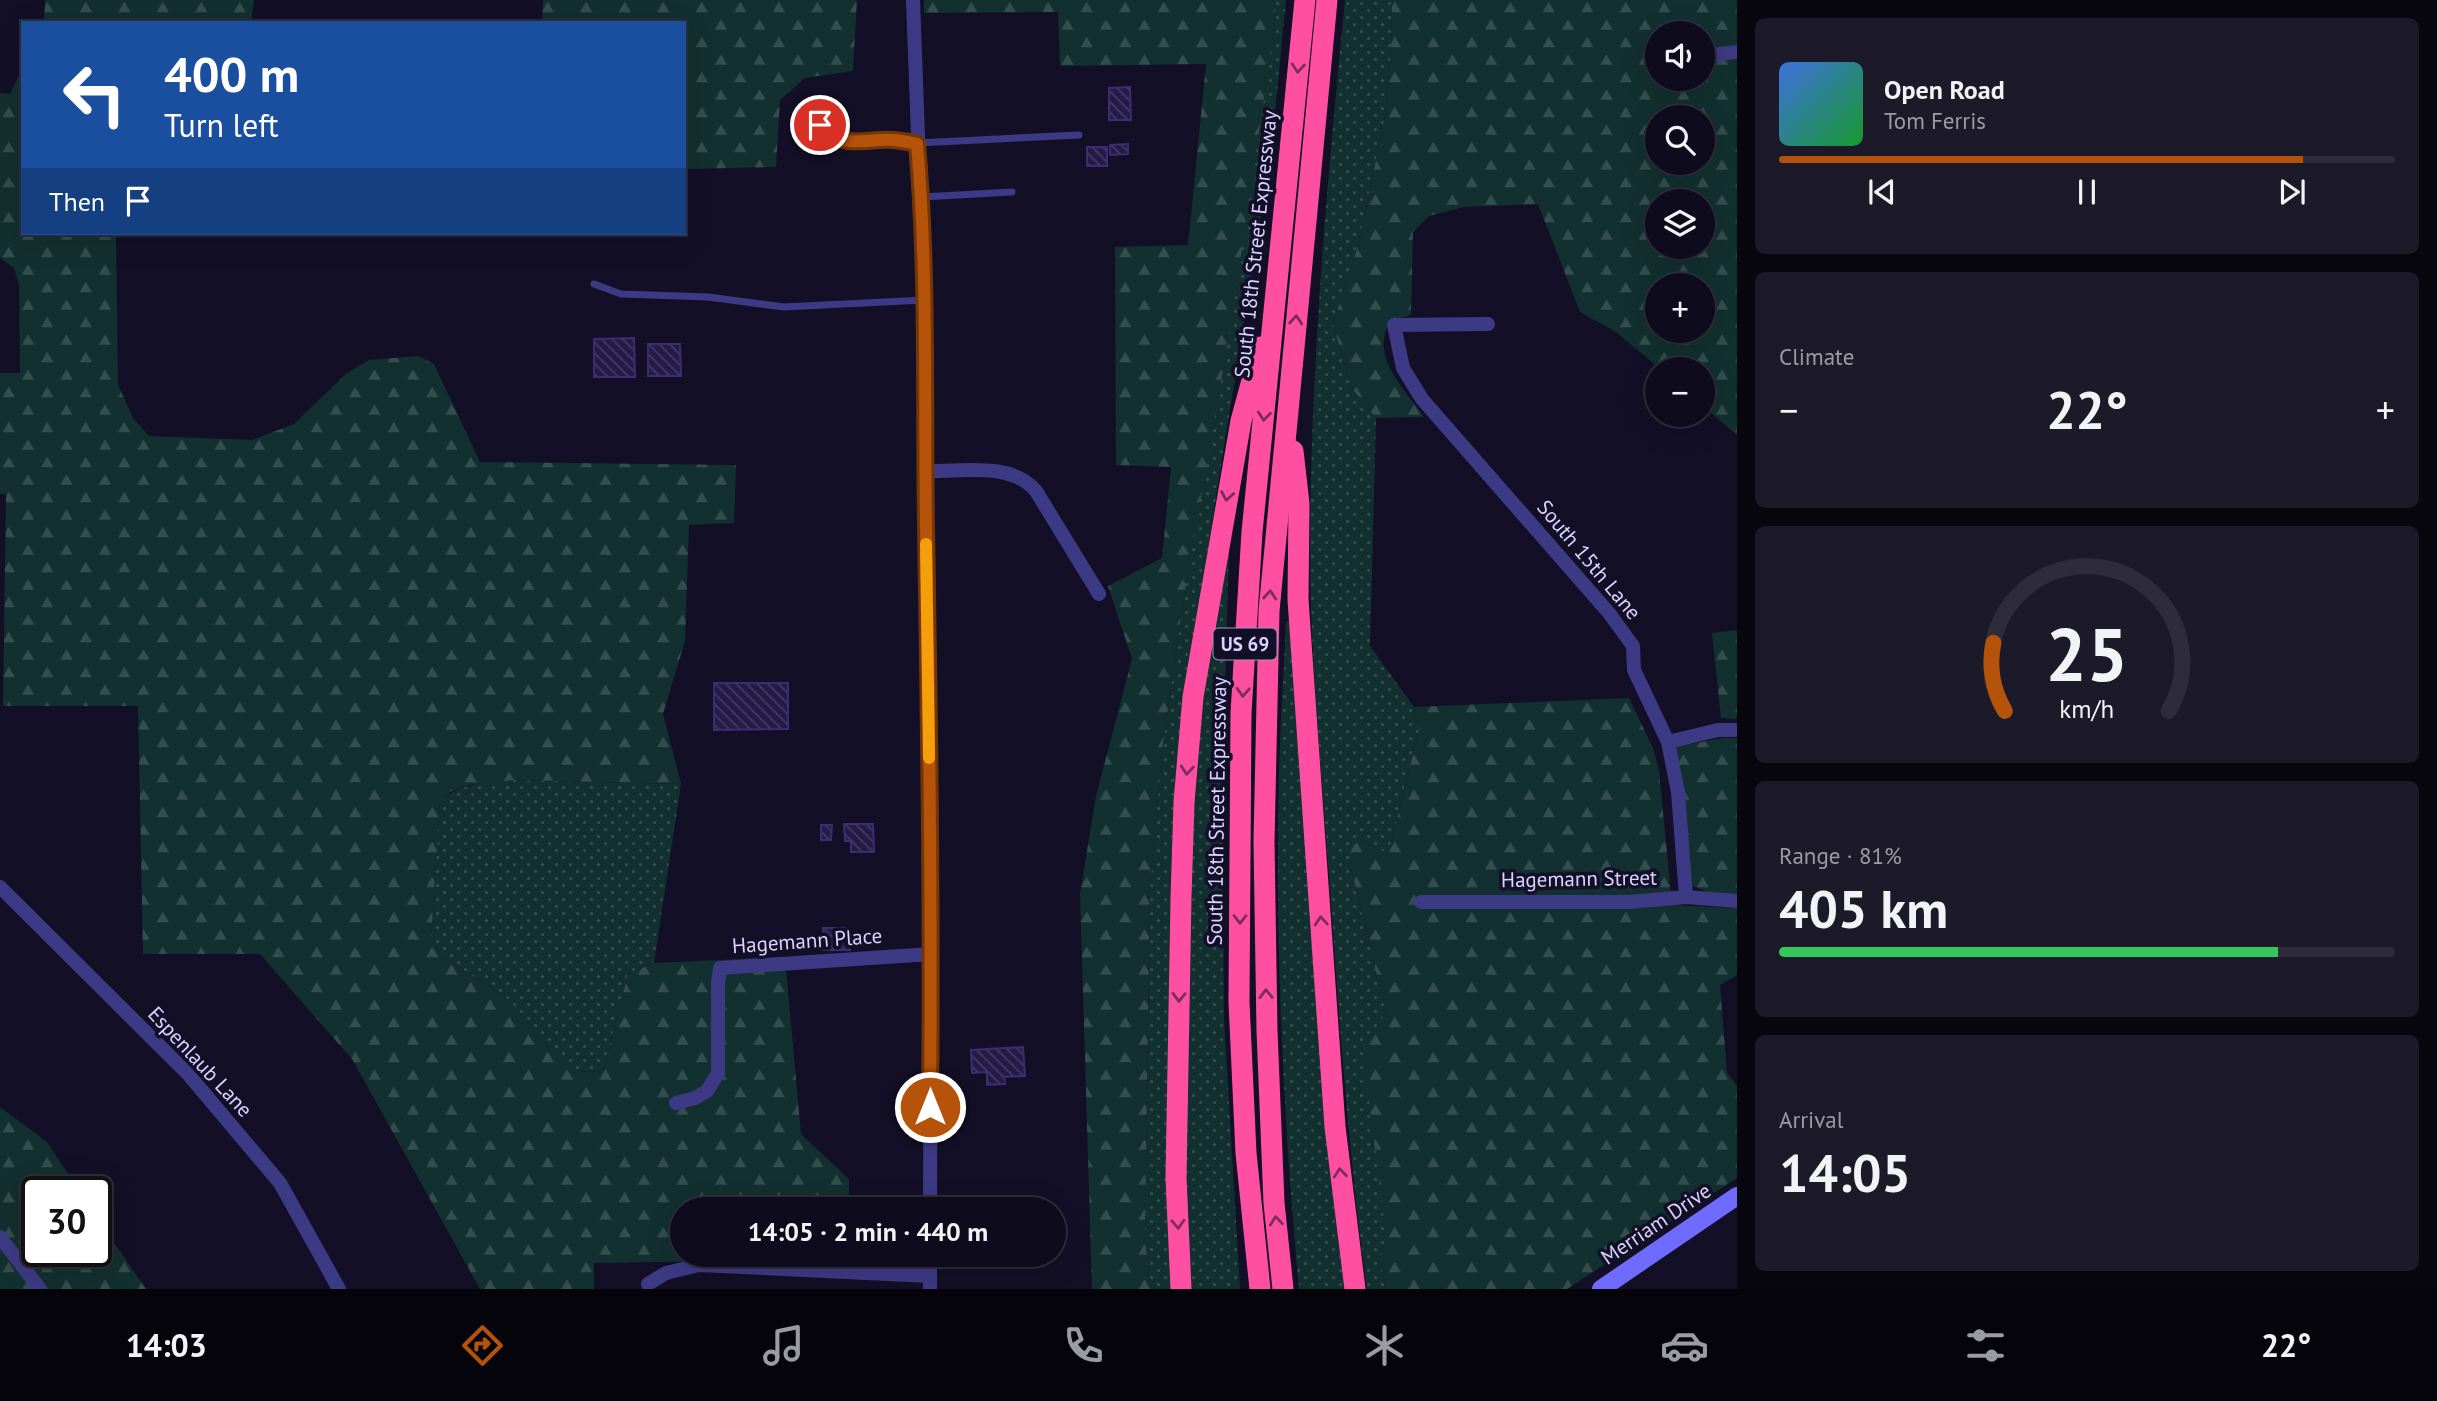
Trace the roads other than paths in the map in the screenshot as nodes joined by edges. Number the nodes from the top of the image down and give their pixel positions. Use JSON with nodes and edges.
{"nodes":[{"id":1,"x":914,"y":0,"type":"edge"},
{"id":2,"x":1305,"y":0,"type":"edge"},
{"id":3,"x":1327,"y":0,"type":"edge"},
{"id":4,"x":1737,"y":52,"type":"edge"},
{"id":5,"x":1720,"y":54,"type":"dead end"},
{"id":6,"x":820,"y":125,"type":"dead end"},
{"id":7,"x":1079,"y":135,"type":"dead end"},
{"id":8,"x":917,"y":144,"type":"junction"},
{"id":9,"x":1012,"y":192,"type":"dead end"},
{"id":10,"x":922,"y":197,"type":"junction"},
{"id":11,"x":594,"y":284,"type":"dead end"},
{"id":12,"x":1277,"y":287,"type":"junction"},
{"id":13,"x":923,"y":300,"type":"junction"},
{"id":14,"x":1488,"y":324,"type":"dead end"},
{"id":15,"x":1288,"y":405,"type":"junction"},
{"id":16,"x":926,"y":471,"type":"junction"},
{"id":17,"x":1099,"y":594,"type":"dead end"},
{"id":18,"x":1737,"y":730,"type":"edge"},
{"id":19,"x":1668,"y":742,"type":"junction"},
{"id":20,"x":0,"y":887,"type":"edge"},
{"id":21,"x":1686,"y":897,"type":"junction"},
{"id":22,"x":1737,"y":901,"type":"edge"},
{"id":23,"x":1421,"y":902,"type":"dead end"},
{"id":24,"x":931,"y":954,"type":"junction"},
{"id":25,"x":676,"y":1103,"type":"dead end"},
{"id":26,"x":1737,"y":1196,"type":"edge"},
{"id":27,"x":930,"y":1197,"type":"edge"},
{"id":28,"x":0,"y":1237,"type":"edge"},
{"id":29,"x":930,"y":1283,"type":"edge"},
{"id":30,"x":648,"y":1284,"type":"dead end"},
{"id":31,"x":40,"y":1289,"type":"edge"},
{"id":32,"x":339,"y":1289,"type":"edge"},
{"id":33,"x":1181,"y":1289,"type":"edge"},
{"id":34,"x":1260,"y":1289,"type":"edge"},
{"id":35,"x":1283,"y":1289,"type":"edge"},
{"id":36,"x":1355,"y":1289,"type":"edge"},
{"id":37,"x":1601,"y":1289,"type":"edge"}],
"edges":[{"from":1,"to":8,"type":"street"},
{"from":2,"to":12,"type":"highway","name":"South 18th Street Expressway","number":"US 69","one_way":true},
{"from":15,"to":3,"type":"highway","number":"US 69","one_way":true},
{"from":4,"to":5,"type":"street"},
{"from":6,"to":8,"type":"lane"},
{"from":7,"to":8,"type":"lane"},
{"from":8,"to":10,"type":"street"},
{"from":9,"to":10,"type":"lane"},
{"from":10,"to":13,"type":"street"},
{"from":11,"to":13,"type":"lane"},
{"from":12,"to":33,"type":"highway","one_way":true},
{"from":12,"to":34,"type":"highway","name":"South 18th Street Expressway","number":"US 69","one_way":true},
{"from":13,"to":16,"type":"street"},
{"from":14,"to":19,"type":"street","name":"South 15th Lane"},
{"from":35,"to":15,"type":"highway","number":"US 69","one_way":true},
{"from":36,"to":15,"type":"highway","one_way":true},
{"from":16,"to":17,"type":"street"},
{"from":16,"to":24,"type":"street"},
{"from":18,"to":19,"type":"street"},
{"from":19,"to":21,"type":"street","name":"South 15th Lane"},
{"from":20,"to":32,"type":"street","name":"Espenlaub Lane"},
{"from":21,"to":22,"type":"street","name":"Hagemann Street"},
{"from":21,"to":23,"type":"street","name":"Hagemann Street"},
{"from":24,"to":25,"type":"street","name":"Hagemann Place"},
{"from":24,"to":27,"type":"street"},
{"from":26,"to":37,"type":"main road","name":"Merriam Drive"},
{"from":28,"to":31,"type":"street"},
{"from":29,"to":30,"type":"street"}]}
